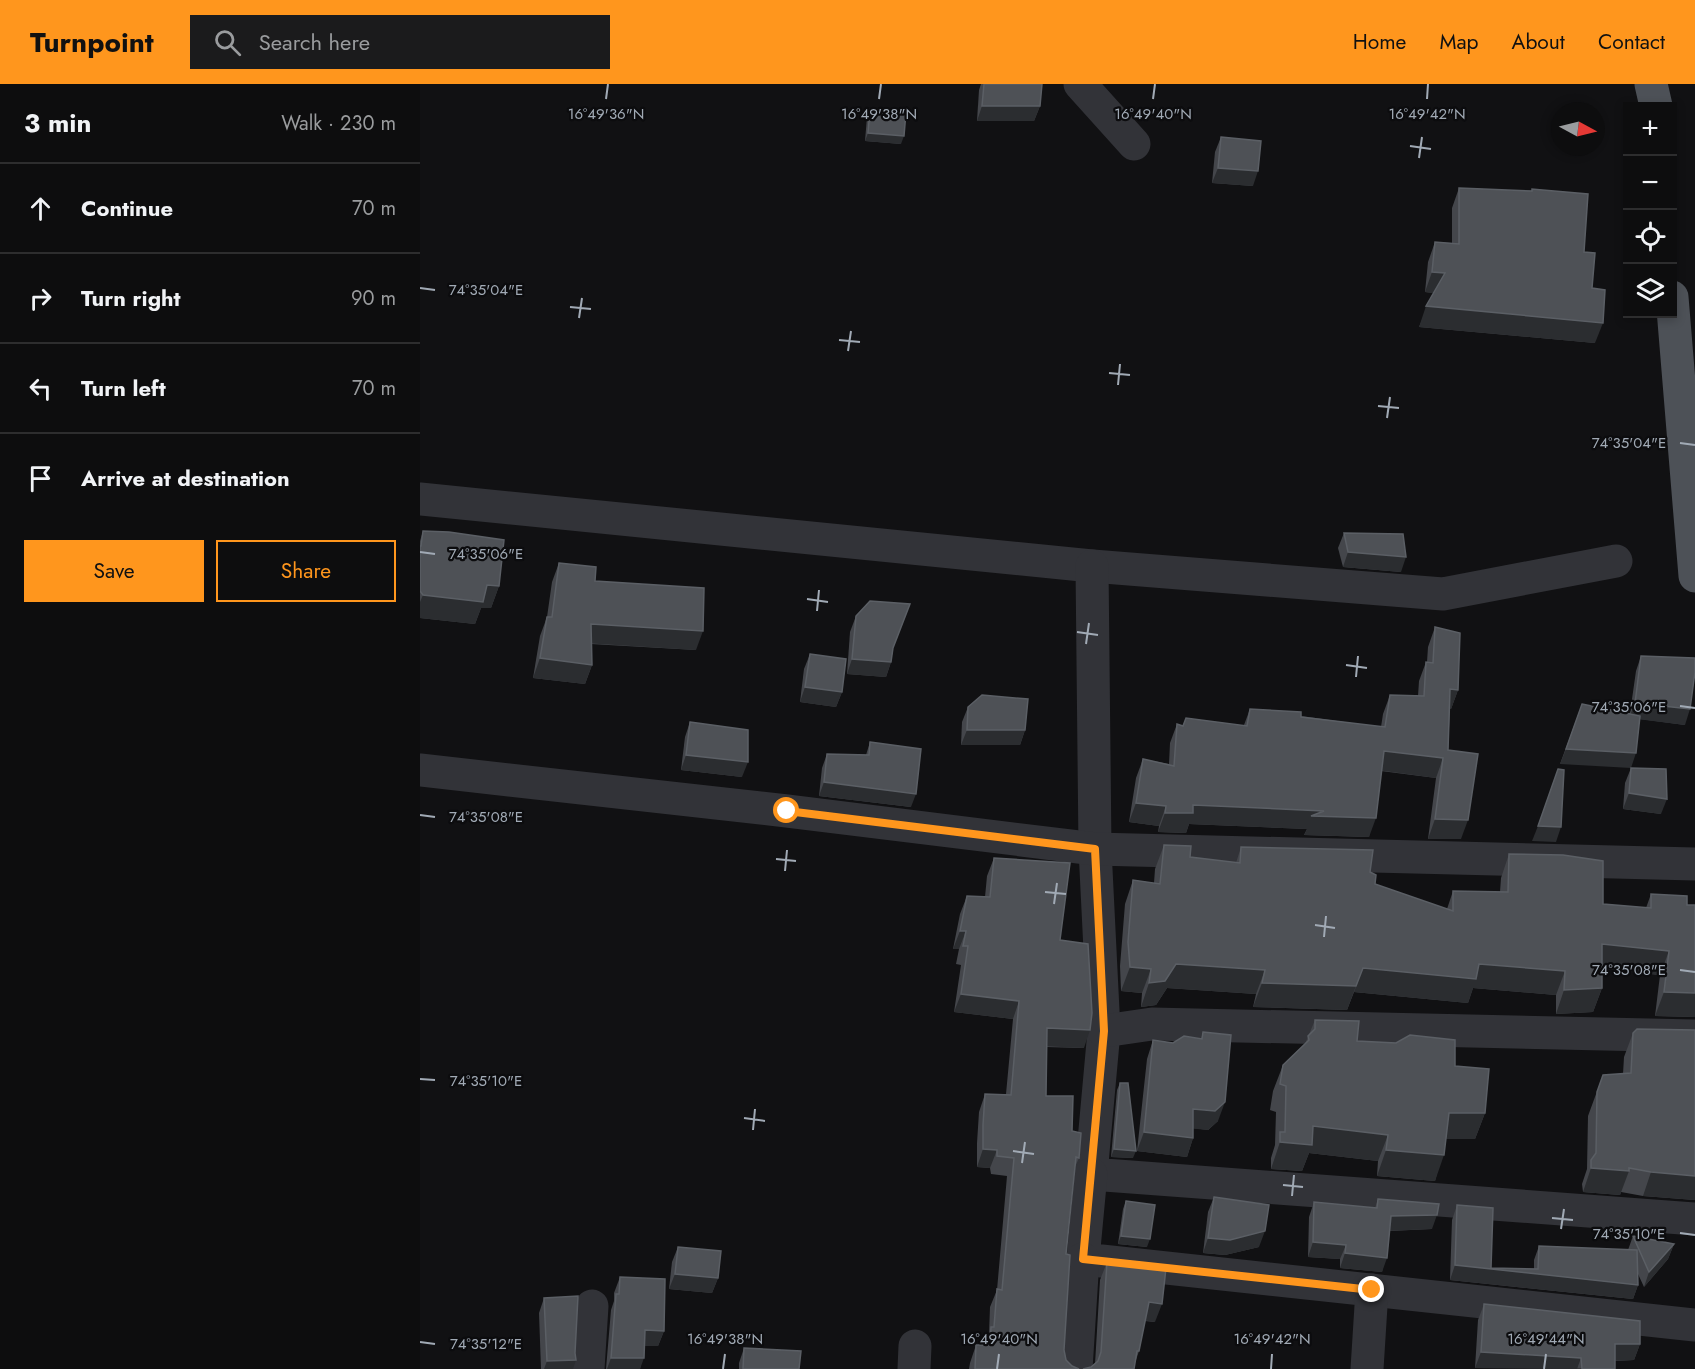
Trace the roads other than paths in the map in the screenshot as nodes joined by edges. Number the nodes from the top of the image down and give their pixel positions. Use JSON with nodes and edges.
{"nodes":[{"id":1,"x":1080,"y":84,"type":"edge"},
{"id":2,"x":1651,"y":84,"type":"edge"},
{"id":3,"x":1655,"y":102,"type":"edge"},
{"id":4,"x":1134,"y":144,"type":"dead end"},
{"id":5,"x":1674,"y":318,"type":"edge"},
{"id":6,"x":420,"y":499,"type":"edge"},
{"id":7,"x":1616,"y":561,"type":"dead end"},
{"id":8,"x":1092,"y":566,"type":"junction"},
{"id":9,"x":1695,"y":576,"type":"edge"},
{"id":10,"x":420,"y":770,"type":"edge"},
{"id":11,"x":1095,"y":849,"type":"junction"},
{"id":12,"x":1695,"y":864,"type":"edge"},
{"id":13,"x":1104,"y":1031,"type":"junction"},
{"id":14,"x":1695,"y":1036,"type":"edge"},
{"id":15,"x":1090,"y":1174,"type":"junction"},
{"id":16,"x":1695,"y":1219,"type":"edge"},
{"id":17,"x":1083,"y":1259,"type":"junction"},
{"id":18,"x":1372,"y":1290,"type":"junction"},
{"id":19,"x":592,"y":1306,"type":"dead end"},
{"id":20,"x":1695,"y":1325,"type":"edge"},
{"id":21,"x":588,"y":1369,"type":"edge"},
{"id":22,"x":1076,"y":1369,"type":"edge"},
{"id":23,"x":1366,"y":1369,"type":"edge"}],
"edges":[{"from":1,"to":4,"type":"street"},
{"from":2,"to":3,"type":"main road"},
{"from":5,"to":9,"type":"main road"},
{"from":6,"to":8,"type":"street"},
{"from":7,"to":8,"type":"street"},
{"from":8,"to":11,"type":"street"},
{"from":10,"to":11,"type":"street"},
{"from":11,"to":12,"type":"street"},
{"from":11,"to":13,"type":"street"},
{"from":13,"to":14,"type":"street"},
{"from":13,"to":15,"type":"street"},
{"from":15,"to":16,"type":"street"},
{"from":15,"to":17,"type":"street"},
{"from":17,"to":18,"type":"street"},
{"from":17,"to":22,"type":"street"},
{"from":18,"to":20,"type":"street"},
{"from":18,"to":23,"type":"street"},
{"from":19,"to":21,"type":"street"}]}
